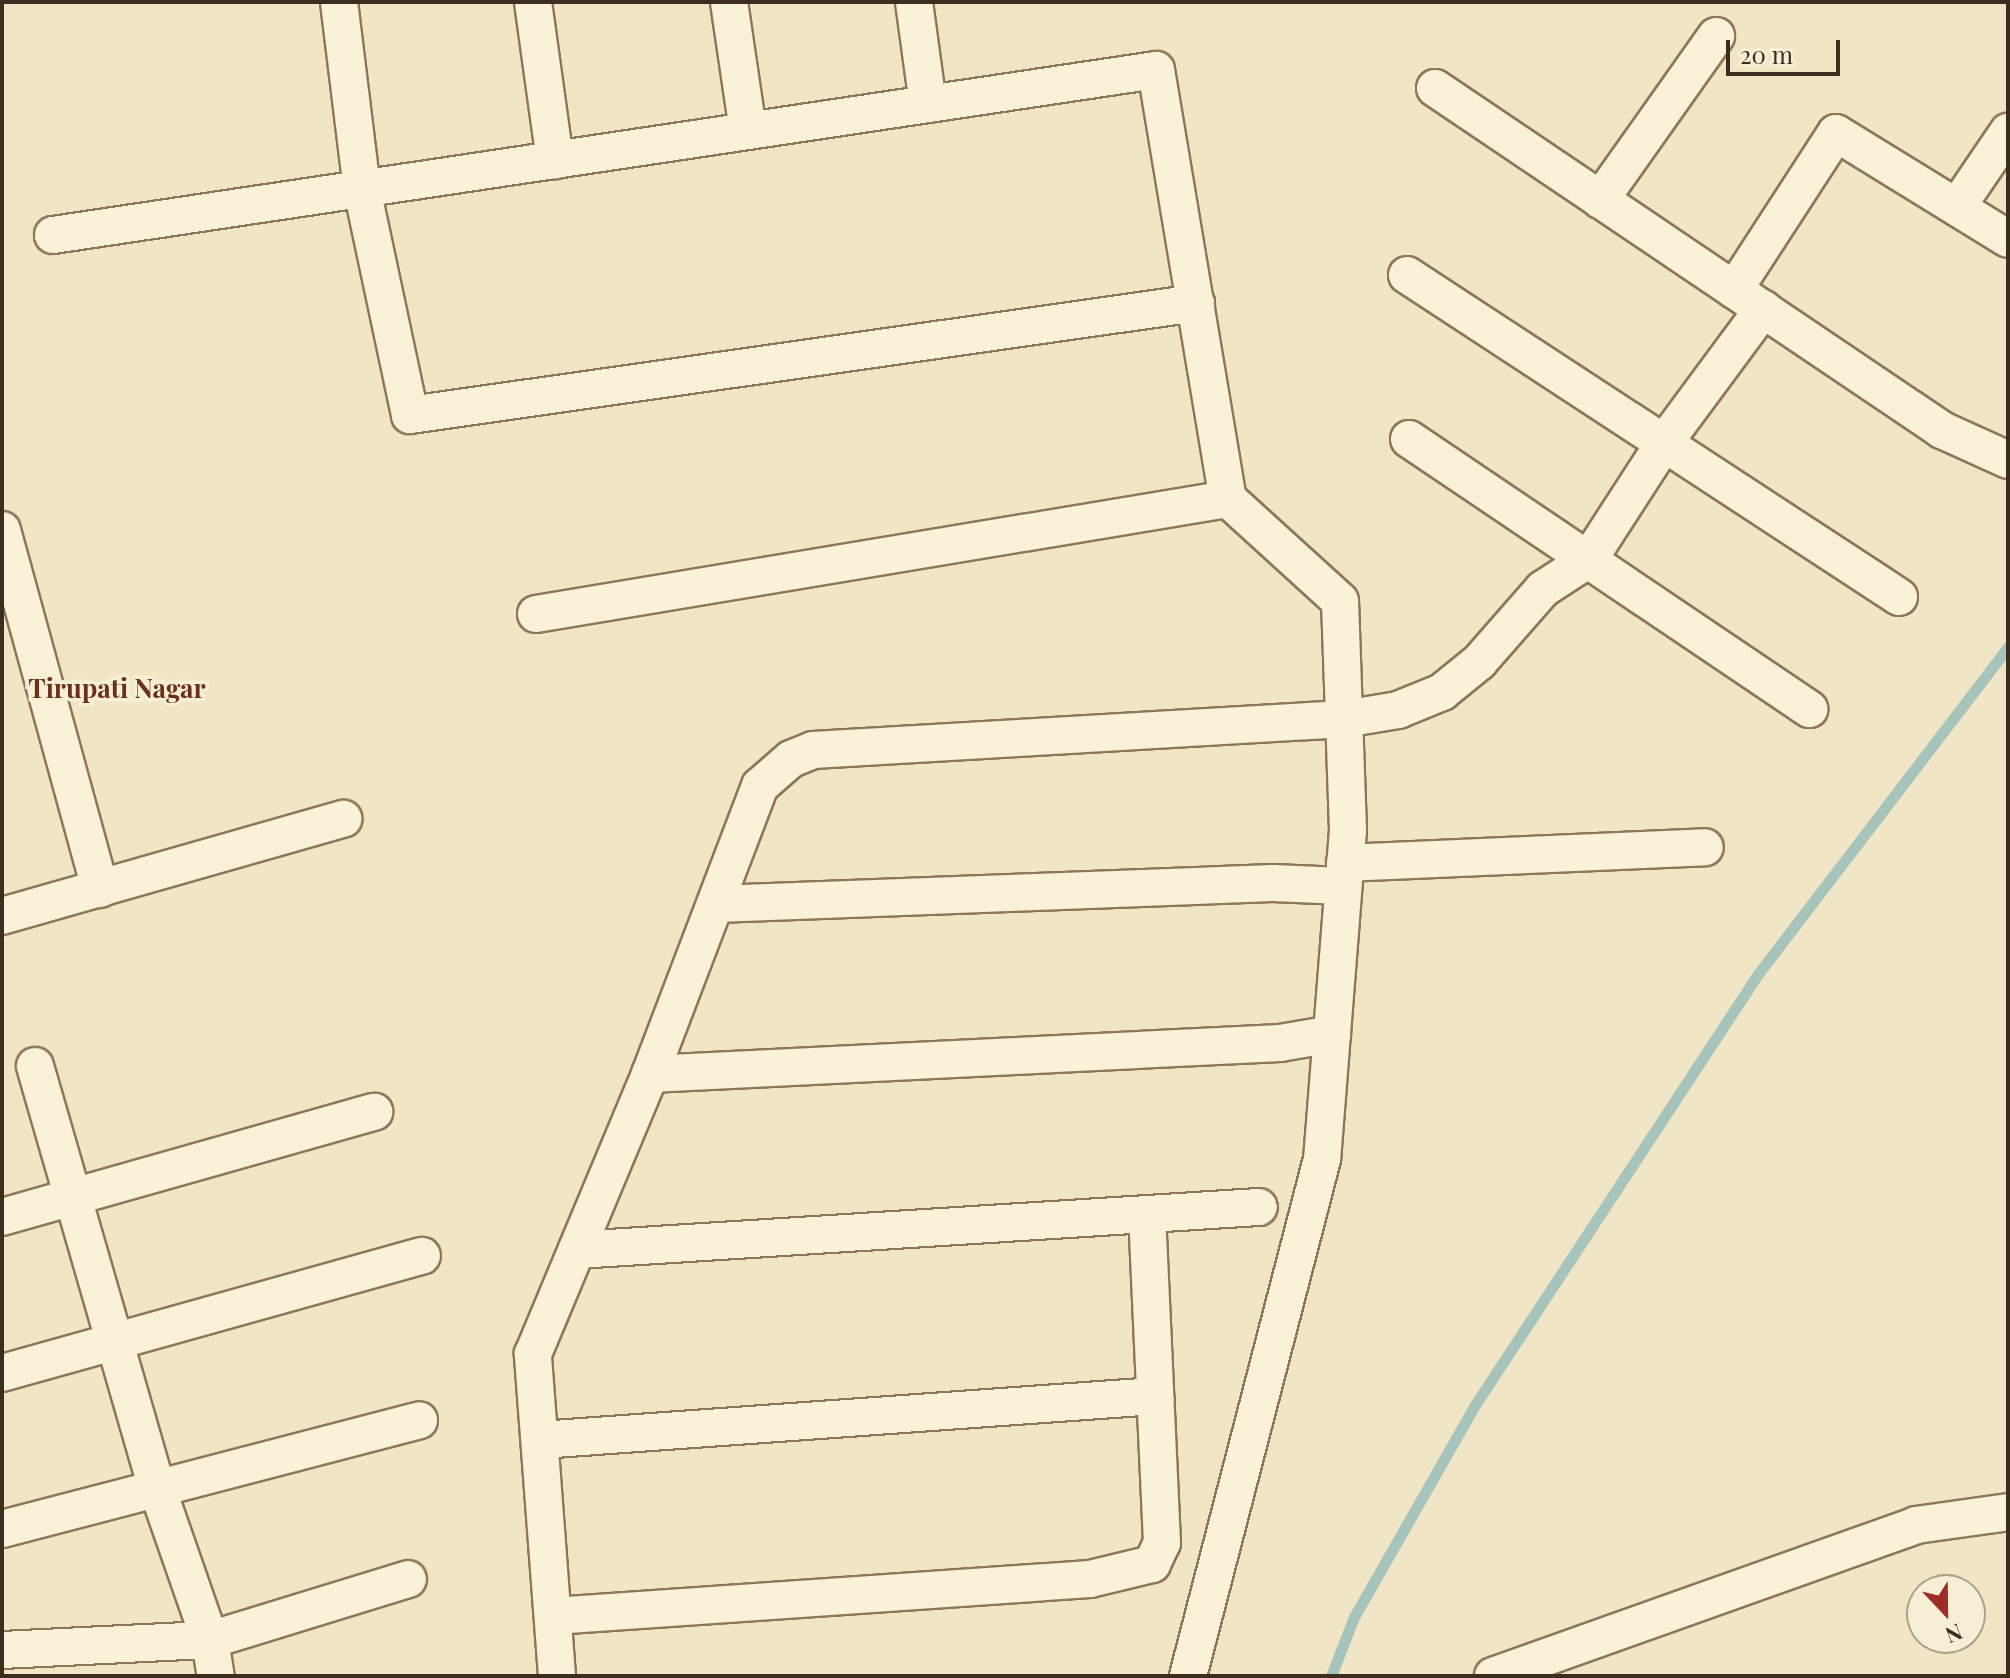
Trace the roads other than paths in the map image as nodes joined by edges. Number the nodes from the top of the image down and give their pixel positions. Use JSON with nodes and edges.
{"nodes":[{"id":1,"x":339,"y":2,"type":"edge"},
{"id":2,"x":533,"y":2,"type":"edge"},
{"id":3,"x":729,"y":2,"type":"edge"},
{"id":4,"x":914,"y":2,"type":"edge"},
{"id":5,"x":1716,"y":36,"type":"dead end"},
{"id":6,"x":1435,"y":88,"type":"dead end"},
{"id":7,"x":928,"y":104,"type":"junction"},
{"id":8,"x":748,"y":131,"type":"junction"},
{"id":9,"x":2008,"y":132,"type":"edge"},
{"id":10,"x":555,"y":160,"type":"junction"},
{"id":11,"x":362,"y":189,"type":"junction"},
{"id":12,"x":1600,"y":200,"type":"junction"},
{"id":13,"x":1957,"y":207,"type":"junction"},
{"id":14,"x":53,"y":235,"type":"dead end"},
{"id":15,"x":2008,"y":239,"type":"edge"},
{"id":16,"x":1407,"y":275,"type":"dead end"},
{"id":17,"x":1748,"y":299,"type":"junction"},
{"id":18,"x":1196,"y":303,"type":"junction"},
{"id":19,"x":1409,"y":439,"type":"dead end"},
{"id":20,"x":1664,"y":443,"type":"junction"},
{"id":21,"x":2008,"y":460,"type":"edge"},
{"id":22,"x":1228,"y":499,"type":"junction"},
{"id":23,"x":2,"y":530,"type":"edge"},
{"id":24,"x":1589,"y":559,"type":"junction"},
{"id":25,"x":1899,"y":597,"type":"dead end"},
{"id":26,"x":536,"y":614,"type":"dead end"},
{"id":27,"x":1810,"y":709,"type":"dead end"},
{"id":28,"x":1344,"y":719,"type":"junction"},
{"id":29,"x":343,"y":819,"type":"dead end"},
{"id":30,"x":1705,"y":847,"type":"dead end"},
{"id":31,"x":1344,"y":874,"type":"junction"},
{"id":32,"x":100,"y":889,"type":"junction"},
{"id":33,"x":716,"y":904,"type":"junction"},
{"id":34,"x":2,"y":916,"type":"edge"},
{"id":35,"x":1332,"y":1034,"type":"junction"},
{"id":36,"x":35,"y":1066,"type":"dead end"},
{"id":37,"x":650,"y":1074,"type":"junction"},
{"id":38,"x":374,"y":1112,"type":"dead end"},
{"id":39,"x":72,"y":1197,"type":"junction"},
{"id":40,"x":1259,"y":1207,"type":"dead end"},
{"id":41,"x":1147,"y":1214,"type":"junction"},
{"id":42,"x":2,"y":1217,"type":"edge"},
{"id":43,"x":577,"y":1250,"type":"junction"},
{"id":44,"x":422,"y":1256,"type":"dead end"},
{"id":45,"x":116,"y":1341,"type":"junction"},
{"id":46,"x":2,"y":1373,"type":"edge"},
{"id":47,"x":1155,"y":1396,"type":"junction"},
{"id":48,"x":419,"y":1420,"type":"dead end"},
{"id":49,"x":540,"y":1440,"type":"junction"},
{"id":50,"x":157,"y":1488,"type":"junction"},
{"id":51,"x":2008,"y":1512,"type":"edge"},
{"id":52,"x":2,"y":1529,"type":"edge"},
{"id":53,"x":408,"y":1579,"type":"dead end"},
{"id":54,"x":553,"y":1616,"type":"junction"},
{"id":55,"x":210,"y":1640,"type":"junction"},
{"id":56,"x":2,"y":1650,"type":"edge"},
{"id":57,"x":216,"y":1676,"type":"edge"},
{"id":58,"x":557,"y":1676,"type":"edge"},
{"id":59,"x":1188,"y":1676,"type":"edge"},
{"id":60,"x":1493,"y":1676,"type":"edge"}],
"edges":[{"from":1,"to":11,"type":"street"},
{"from":2,"to":10,"type":"street"},
{"from":3,"to":8,"type":"street"},
{"from":4,"to":7,"type":"street"},
{"from":5,"to":12,"type":"street"},
{"from":6,"to":12,"type":"street"},
{"from":7,"to":8,"type":"street"},
{"from":7,"to":18,"type":"street"},
{"from":8,"to":10,"type":"street"},
{"from":9,"to":13,"type":"street"},
{"from":10,"to":11,"type":"street"},
{"from":11,"to":14,"type":"street"},
{"from":11,"to":18,"type":"street"},
{"from":12,"to":17,"type":"street"},
{"from":13,"to":15,"type":"street"},
{"from":13,"to":17,"type":"street"},
{"from":16,"to":20,"type":"street"},
{"from":17,"to":20,"type":"street"},
{"from":17,"to":21,"type":"street"},
{"from":18,"to":22,"type":"street"},
{"from":19,"to":24,"type":"street"},
{"from":20,"to":24,"type":"street"},
{"from":20,"to":25,"type":"street"},
{"from":22,"to":26,"type":"street"},
{"from":22,"to":28,"type":"street"},
{"from":23,"to":32,"type":"street"},
{"from":24,"to":27,"type":"street"},
{"from":24,"to":28,"type":"street"},
{"from":28,"to":31,"type":"street"},
{"from":28,"to":33,"type":"street"},
{"from":29,"to":32,"type":"street"},
{"from":30,"to":31,"type":"street"},
{"from":31,"to":33,"type":"street"},
{"from":31,"to":35,"type":"street"},
{"from":32,"to":34,"type":"street"},
{"from":33,"to":37,"type":"street"},
{"from":35,"to":37,"type":"street"},
{"from":35,"to":59,"type":"street"},
{"from":36,"to":39,"type":"street"},
{"from":37,"to":43,"type":"street"},
{"from":38,"to":39,"type":"street"},
{"from":39,"to":42,"type":"street"},
{"from":39,"to":45,"type":"street"},
{"from":40,"to":41,"type":"street"},
{"from":41,"to":43,"type":"street"},
{"from":41,"to":47,"type":"street"},
{"from":43,"to":49,"type":"street"},
{"from":44,"to":45,"type":"street"},
{"from":45,"to":46,"type":"street"},
{"from":45,"to":50,"type":"street"},
{"from":47,"to":49,"type":"street"},
{"from":47,"to":54,"type":"street"},
{"from":48,"to":50,"type":"street"},
{"from":49,"to":54,"type":"street"},
{"from":50,"to":52,"type":"street"},
{"from":50,"to":55,"type":"street"},
{"from":51,"to":60,"type":"street"},
{"from":53,"to":55,"type":"street"},
{"from":54,"to":58,"type":"street"},
{"from":55,"to":56,"type":"street"},
{"from":55,"to":57,"type":"street"}]}
